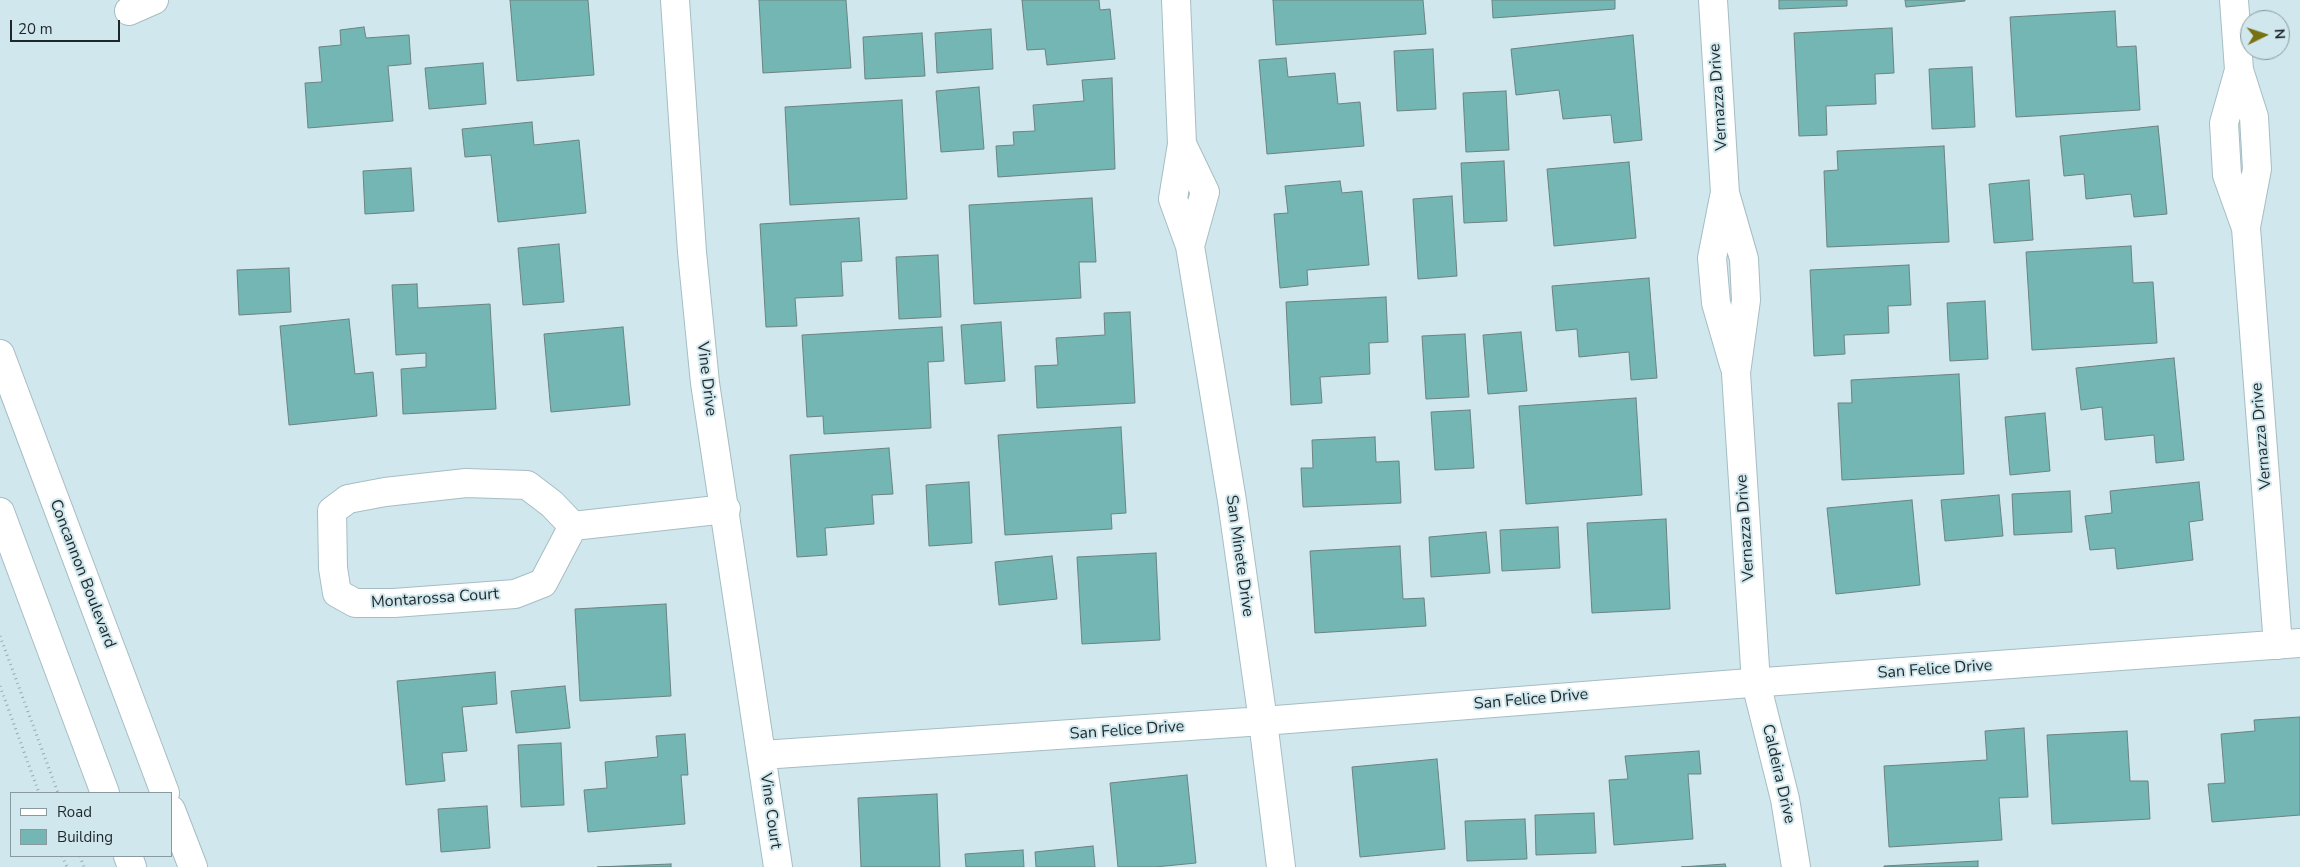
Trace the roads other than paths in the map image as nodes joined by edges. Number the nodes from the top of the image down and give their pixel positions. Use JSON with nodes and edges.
{"nodes":[{"id":1,"x":154,"y":0,"type":"edge"},
{"id":2,"x":675,"y":0,"type":"edge"},
{"id":3,"x":1176,"y":0,"type":"edge"},
{"id":4,"x":1713,"y":0,"type":"edge"},
{"id":5,"x":2234,"y":0,"type":"edge"},
{"id":6,"x":129,"y":12,"type":"dead end"},
{"id":7,"x":0,"y":354,"type":"edge"},
{"id":8,"x":726,"y":509,"type":"junction"},
{"id":9,"x":0,"y":512,"type":"edge"},
{"id":10,"x":573,"y":526,"type":"junction"},
{"id":11,"x":2289,"y":644,"type":"edge"},
{"id":12,"x":1756,"y":683,"type":"junction"},
{"id":13,"x":1263,"y":721,"type":"junction"},
{"id":14,"x":762,"y":756,"type":"junction"},
{"id":15,"x":105,"y":792,"type":"edge"},
{"id":16,"x":165,"y":792,"type":"edge"},
{"id":17,"x":172,"y":813,"type":"edge"},
{"id":18,"x":193,"y":867,"type":"edge"},
{"id":19,"x":778,"y":867,"type":"edge"},
{"id":20,"x":1281,"y":867,"type":"edge"},
{"id":21,"x":1796,"y":867,"type":"edge"}],
"edges":[{"from":1,"to":6,"type":"street"},
{"from":2,"to":8,"type":"street","name":"Vine Drive"},
{"from":3,"to":13,"type":"street","name":"San Minete Drive"},
{"from":4,"to":12,"type":"street","name":"Vernazza Drive"},
{"from":5,"to":11,"type":"street","name":"Vernazza Drive"},
{"from":7,"to":16,"type":"street","name":"Concannon Boulevard"},
{"from":8,"to":10,"type":"street"},
{"from":8,"to":14,"type":"street","name":"Vine Drive"},
{"from":9,"to":15,"type":"street"},
{"from":10,"to":10,"type":"street","name":"Montarossa Court"},
{"from":11,"to":12,"type":"street","name":"San Felice Drive"},
{"from":12,"to":13,"type":"street","name":"San Felice Drive"},
{"from":12,"to":21,"type":"street","name":"Caldeira Drive"},
{"from":13,"to":14,"type":"street","name":"San Felice Drive"},
{"from":13,"to":20,"type":"street","name":"San Minete Drive"},
{"from":14,"to":19,"type":"street","name":"Vine Court"},
{"from":17,"to":18,"type":"street"}]}
